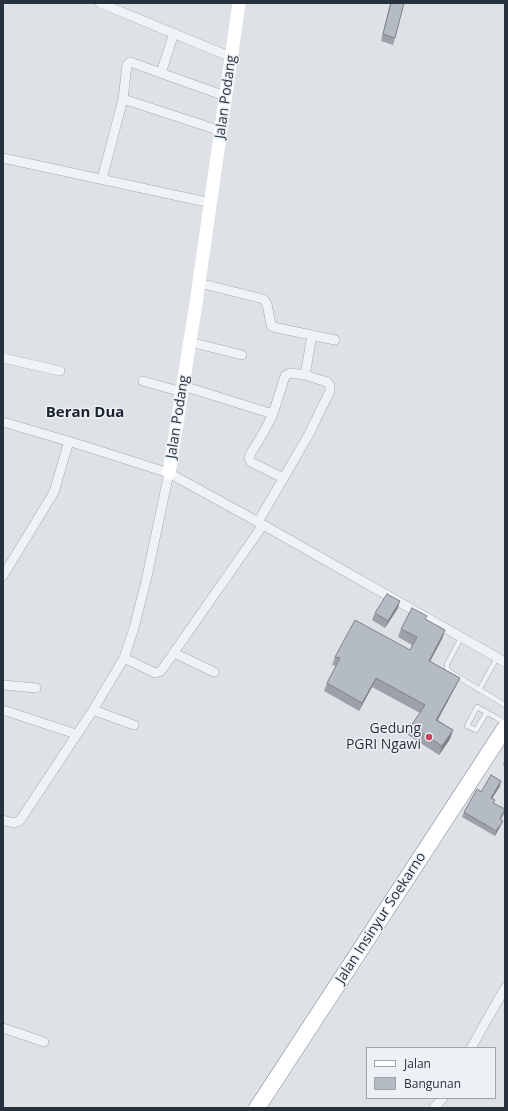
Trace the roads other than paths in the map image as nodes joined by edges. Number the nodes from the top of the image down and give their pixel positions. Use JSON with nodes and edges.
{"nodes":[{"id":1,"x":100,"y":3,"type":"edge"},
{"id":2,"x":239,"y":3,"type":"edge"},
{"id":3,"x":174,"y":33,"type":"junction"},
{"id":4,"x":231,"y":57,"type":"junction"},
{"id":5,"x":161,"y":73,"type":"junction"},
{"id":6,"x":225,"y":96,"type":"junction"},
{"id":7,"x":123,"y":99,"type":"junction"},
{"id":8,"x":221,"y":130,"type":"junction"},
{"id":9,"x":3,"y":158,"type":"edge"},
{"id":10,"x":102,"y":179,"type":"junction"},
{"id":11,"x":211,"y":203,"type":"junction"},
{"id":12,"x":199,"y":283,"type":"junction"},
{"id":13,"x":312,"y":335,"type":"junction"},
{"id":14,"x":335,"y":340,"type":"dead end"},
{"id":15,"x":190,"y":342,"type":"junction"},
{"id":16,"x":242,"y":355,"type":"dead end"},
{"id":17,"x":3,"y":358,"type":"edge"},
{"id":18,"x":60,"y":371,"type":"dead end"},
{"id":19,"x":305,"y":375,"type":"junction"},
{"id":20,"x":143,"y":381,"type":"dead end"},
{"id":21,"x":182,"y":389,"type":"junction"},
{"id":22,"x":273,"y":414,"type":"junction"},
{"id":23,"x":3,"y":422,"type":"edge"},
{"id":24,"x":69,"y":441,"type":"junction"},
{"id":25,"x":169,"y":473,"type":"junction"},
{"id":26,"x":283,"y":478,"type":"junction"},
{"id":27,"x":260,"y":524,"type":"junction"},
{"id":28,"x":3,"y":576,"type":"edge"},
{"id":29,"x":461,"y":638,"type":"junction"},
{"id":30,"x":174,"y":653,"type":"junction"},
{"id":31,"x":124,"y":658,"type":"junction"},
{"id":32,"x":501,"y":660,"type":"edge"},
{"id":33,"x":214,"y":672,"type":"dead end"},
{"id":34,"x":3,"y":685,"type":"edge"},
{"id":35,"x":36,"y":688,"type":"dead end"},
{"id":36,"x":480,"y":690,"type":"junction"},
{"id":37,"x":505,"y":705,"type":"edge"},
{"id":38,"x":3,"y":710,"type":"edge"},
{"id":39,"x":93,"y":710,"type":"junction"},
{"id":40,"x":486,"y":712,"type":"junction"},
{"id":41,"x":505,"y":723,"type":"edge"},
{"id":42,"x":134,"y":725,"type":"dead end"},
{"id":43,"x":505,"y":728,"type":"edge"},
{"id":44,"x":76,"y":734,"type":"junction"},
{"id":45,"x":3,"y":820,"type":"edge"},
{"id":46,"x":505,"y":988,"type":"edge"},
{"id":47,"x":3,"y":1028,"type":"edge"},
{"id":48,"x":44,"y":1042,"type":"dead end"},
{"id":49,"x":472,"y":1047,"type":"edge"},
{"id":50,"x":442,"y":1099,"type":"edge"},
{"id":51,"x":257,"y":1108,"type":"edge"},
{"id":52,"x":434,"y":1108,"type":"edge"}],
"edges":[{"from":1,"to":3,"type":"street"},
{"from":2,"to":4,"type":"street","name":"Jalan Podang"},
{"from":3,"to":4,"type":"street"},
{"from":3,"to":5,"type":"street"},
{"from":4,"to":6,"type":"street","name":"Jalan Podang"},
{"from":5,"to":6,"type":"street"},
{"from":5,"to":7,"type":"street"},
{"from":6,"to":8,"type":"street","name":"Jalan Podang"},
{"from":7,"to":8,"type":"street"},
{"from":7,"to":10,"type":"street"},
{"from":8,"to":11,"type":"street","name":"Jalan Podang"},
{"from":9,"to":10,"type":"street"},
{"from":10,"to":11,"type":"street"},
{"from":11,"to":12,"type":"street","name":"Jalan Podang"},
{"from":12,"to":13,"type":"street"},
{"from":12,"to":15,"type":"street","name":"Jalan Podang"},
{"from":13,"to":14,"type":"street"},
{"from":13,"to":19,"type":"street"},
{"from":15,"to":16,"type":"street"},
{"from":15,"to":21,"type":"street","name":"Jalan Podang"},
{"from":17,"to":18,"type":"street"},
{"from":19,"to":22,"type":"street"},
{"from":19,"to":26,"type":"street"},
{"from":20,"to":21,"type":"street"},
{"from":21,"to":22,"type":"street"},
{"from":21,"to":25,"type":"street","name":"Jalan Podang"},
{"from":22,"to":26,"type":"street"},
{"from":23,"to":24,"type":"street"},
{"from":24,"to":25,"type":"street"},
{"from":24,"to":28,"type":"street"},
{"from":25,"to":27,"type":"street","name":"Jalan Podang"},
{"from":25,"to":31,"type":"street"},
{"from":26,"to":27,"type":"street"},
{"from":27,"to":29,"type":"street","name":"Jalan Podang"},
{"from":27,"to":30,"type":"street"},
{"from":29,"to":32,"type":"street","name":"Jalan Podang"},
{"from":29,"to":36,"type":"lane"},
{"from":30,"to":31,"type":"street"},
{"from":30,"to":33,"type":"street"},
{"from":31,"to":39,"type":"street"},
{"from":32,"to":36,"type":"lane"},
{"from":34,"to":35,"type":"street"},
{"from":36,"to":37,"type":"lane"},
{"from":38,"to":44,"type":"street"},
{"from":39,"to":42,"type":"street"},
{"from":39,"to":44,"type":"street"},
{"from":40,"to":40,"type":"lane"},
{"from":40,"to":41,"type":"lane"},
{"from":43,"to":51,"type":"highway","name":"Jalan Insinyur Soekarno"},
{"from":44,"to":45,"type":"street"},
{"from":46,"to":49,"type":"street"},
{"from":47,"to":48,"type":"street"},
{"from":50,"to":52,"type":"street"}]}
